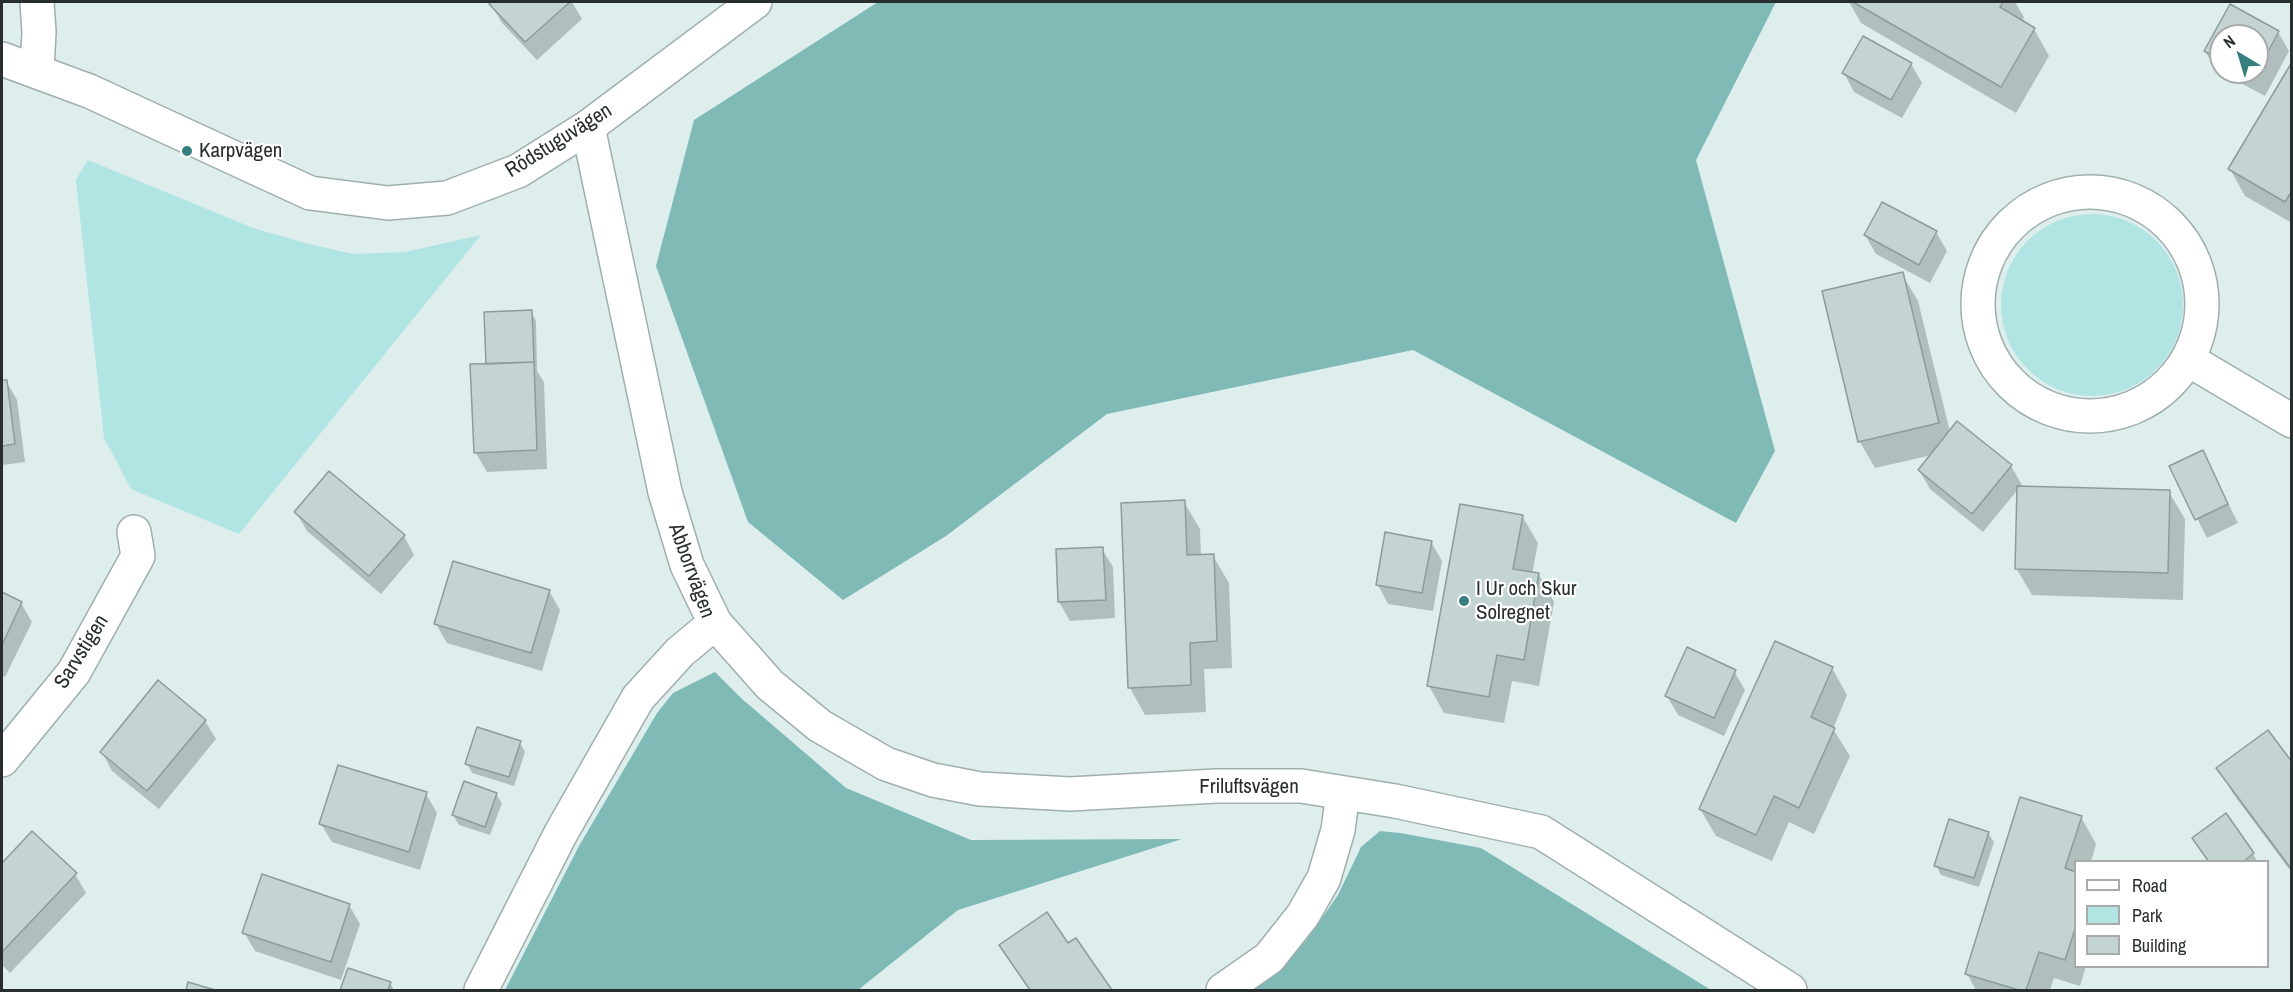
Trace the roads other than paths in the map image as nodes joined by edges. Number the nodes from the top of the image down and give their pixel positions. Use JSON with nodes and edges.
{"nodes":[{"id":1,"x":37,"y":2,"type":"edge"},
{"id":2,"x":755,"y":2,"type":"edge"},
{"id":3,"x":2,"y":59,"type":"edge"},
{"id":4,"x":37,"y":70,"type":"junction"},
{"id":5,"x":588,"y":127,"type":"junction"},
{"id":6,"x":2189,"y":360,"type":"junction"},
{"id":7,"x":2292,"y":421,"type":"edge"},
{"id":8,"x":134,"y":532,"type":"dead end"},
{"id":9,"x":715,"y":623,"type":"junction"},
{"id":10,"x":2,"y":760,"type":"edge"},
{"id":11,"x":1343,"y":793,"type":"junction"},
{"id":12,"x":481,"y":990,"type":"edge"},
{"id":13,"x":1223,"y":990,"type":"edge"},
{"id":14,"x":1790,"y":990,"type":"edge"}],
"edges":[{"from":1,"to":4,"type":"street"},
{"from":2,"to":5,"type":"street","name":"Rödstuguvägen"},
{"from":3,"to":4,"type":"street","name":"Rödstuguvägen"},
{"from":4,"to":5,"type":"street","name":"Rödstuguvägen"},
{"from":5,"to":9,"type":"street","name":"Abborrvägen"},
{"from":6,"to":6,"type":"street"},
{"from":6,"to":7,"type":"street"},
{"from":8,"to":10,"type":"street","name":"Sarvstigen"},
{"from":9,"to":11,"type":"street","name":"Friluftsvägen"},
{"from":9,"to":12,"type":"street","name":"Abborrvägen"},
{"from":11,"to":13,"type":"street"},
{"from":11,"to":14,"type":"street","name":"Friluftsvägen"}]}
